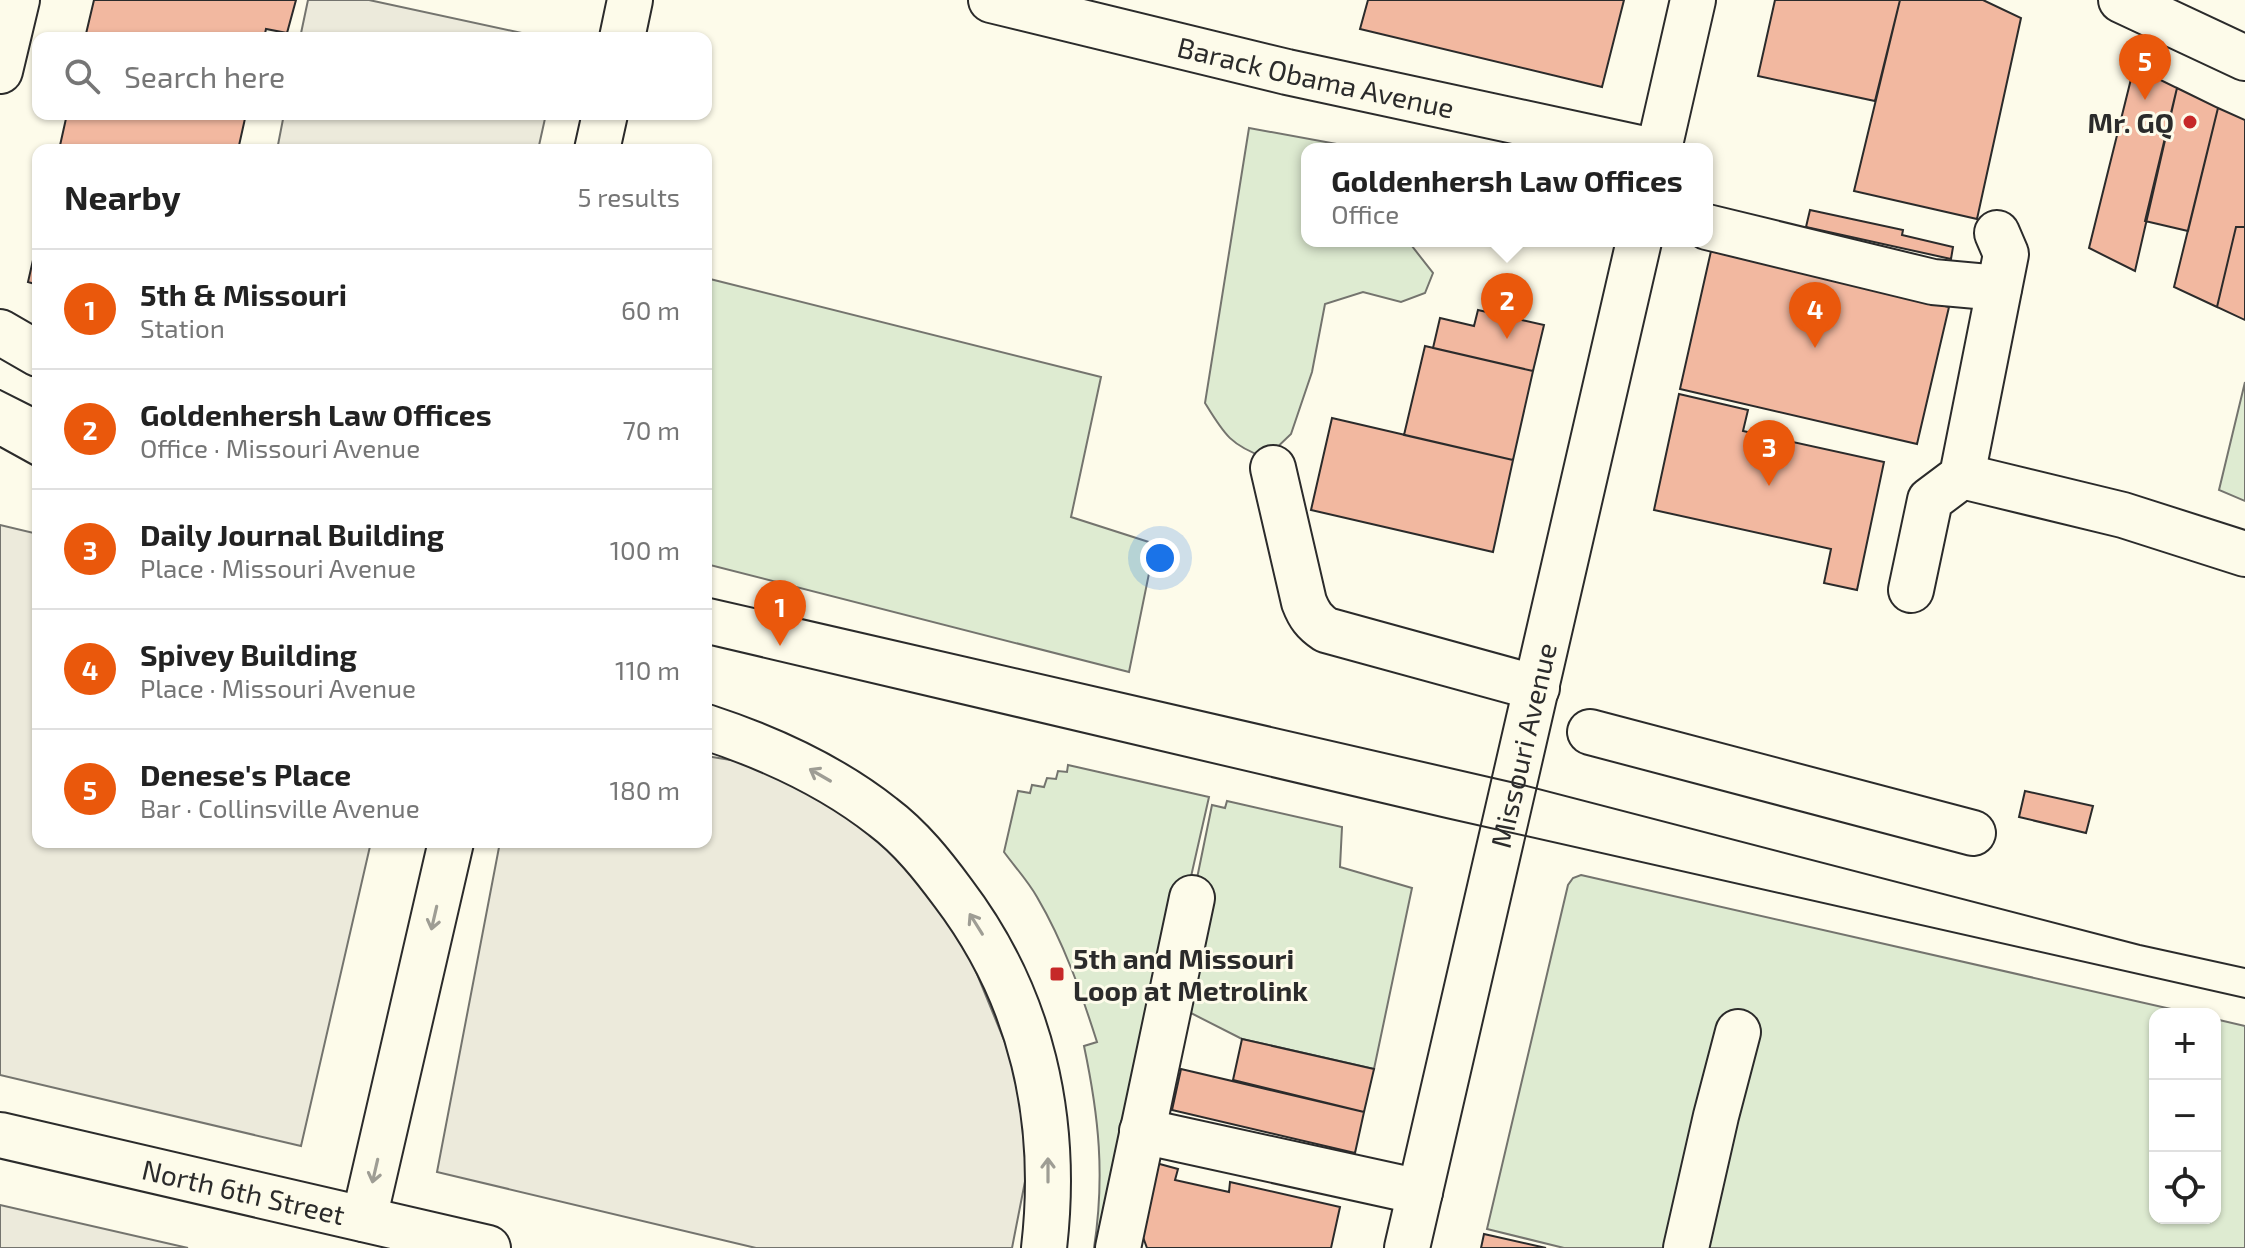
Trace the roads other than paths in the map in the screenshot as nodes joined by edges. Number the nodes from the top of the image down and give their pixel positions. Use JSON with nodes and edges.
{"nodes":[{"id":1,"x":17,"y":0,"type":"edge"},
{"id":2,"x":630,"y":0,"type":"edge"},
{"id":3,"x":991,"y":0,"type":"edge"},
{"id":4,"x":1693,"y":0,"type":"edge"},
{"id":5,"x":2121,"y":0,"type":"edge"},
{"id":6,"x":623,"y":32,"type":"edge"},
{"id":7,"x":2245,"y":58,"type":"edge"},
{"id":8,"x":0,"y":71,"type":"edge"},
{"id":9,"x":604,"y":120,"type":"edge"},
{"id":10,"x":1616,"y":143,"type":"edge"},
{"id":11,"x":1660,"y":143,"type":"edge"},
{"id":12,"x":598,"y":144,"type":"edge"},
{"id":13,"x":1713,"y":228,"type":"edge"},
{"id":14,"x":1997,"y":233,"type":"dead end"},
{"id":15,"x":1638,"y":247,"type":"edge"},
{"id":16,"x":1999,"y":288,"type":"junction"},
{"id":17,"x":0,"y":332,"type":"edge"},
{"id":18,"x":32,"y":351,"type":"edge"},
{"id":19,"x":1273,"y":468,"type":"dead end"},
{"id":20,"x":1962,"y":476,"type":"junction"},
{"id":21,"x":2245,"y":554,"type":"edge"},
{"id":22,"x":1911,"y":590,"type":"dead end"},
{"id":23,"x":1537,"y":688,"type":"junction"},
{"id":24,"x":712,"y":729,"type":"edge"},
{"id":25,"x":1590,"y":732,"type":"dead end"},
{"id":26,"x":1973,"y":833,"type":"dead end"},
{"id":27,"x":450,"y":848,"type":"edge"},
{"id":28,"x":1192,"y":898,"type":"dead end"},
{"id":29,"x":1738,"y":1032,"type":"dead end"},
{"id":30,"x":1142,"y":1131,"type":"junction"},
{"id":31,"x":0,"y":1136,"type":"edge"},
{"id":32,"x":1420,"y":1192,"type":"junction"},
{"id":33,"x":364,"y":1219,"type":"junction"},
{"id":34,"x":488,"y":1248,"type":"edge"},
{"id":35,"x":1044,"y":1248,"type":"edge"},
{"id":36,"x":1118,"y":1248,"type":"edge"},
{"id":37,"x":1407,"y":1248,"type":"edge"},
{"id":38,"x":1686,"y":1248,"type":"edge"}],
"edges":[{"from":1,"to":8,"type":"main road"},
{"from":2,"to":6,"type":"main road"},
{"from":3,"to":10,"type":"main road","name":"Barack Obama Avenue"},
{"from":4,"to":11,"type":"main road"},
{"from":5,"to":7,"type":"main road"},
{"from":9,"to":12,"type":"main road"},
{"from":13,"to":16,"type":"main road"},
{"from":14,"to":16,"type":"main road"},
{"from":15,"to":23,"type":"main road","name":"Missouri Avenue"},
{"from":16,"to":20,"type":"main road"},
{"from":17,"to":18,"type":"main road"},
{"from":19,"to":23,"type":"main road"},
{"from":20,"to":21,"type":"main road"},
{"from":20,"to":22,"type":"main road"},
{"from":23,"to":32,"type":"main road","name":"Missouri Avenue"},
{"from":35,"to":24,"type":"main road","one_way":true},
{"from":25,"to":26,"type":"main road"},
{"from":27,"to":33,"type":"main road","one_way":true},
{"from":28,"to":30,"type":"main road"},
{"from":29,"to":38,"type":"main road"},
{"from":30,"to":32,"type":"main road"},
{"from":30,"to":36,"type":"main road"},
{"from":31,"to":33,"type":"main road","name":"North 6th Street"},
{"from":32,"to":37,"type":"main road","name":"Missouri Avenue"},
{"from":33,"to":34,"type":"main road","name":"North 6th Street"}]}
